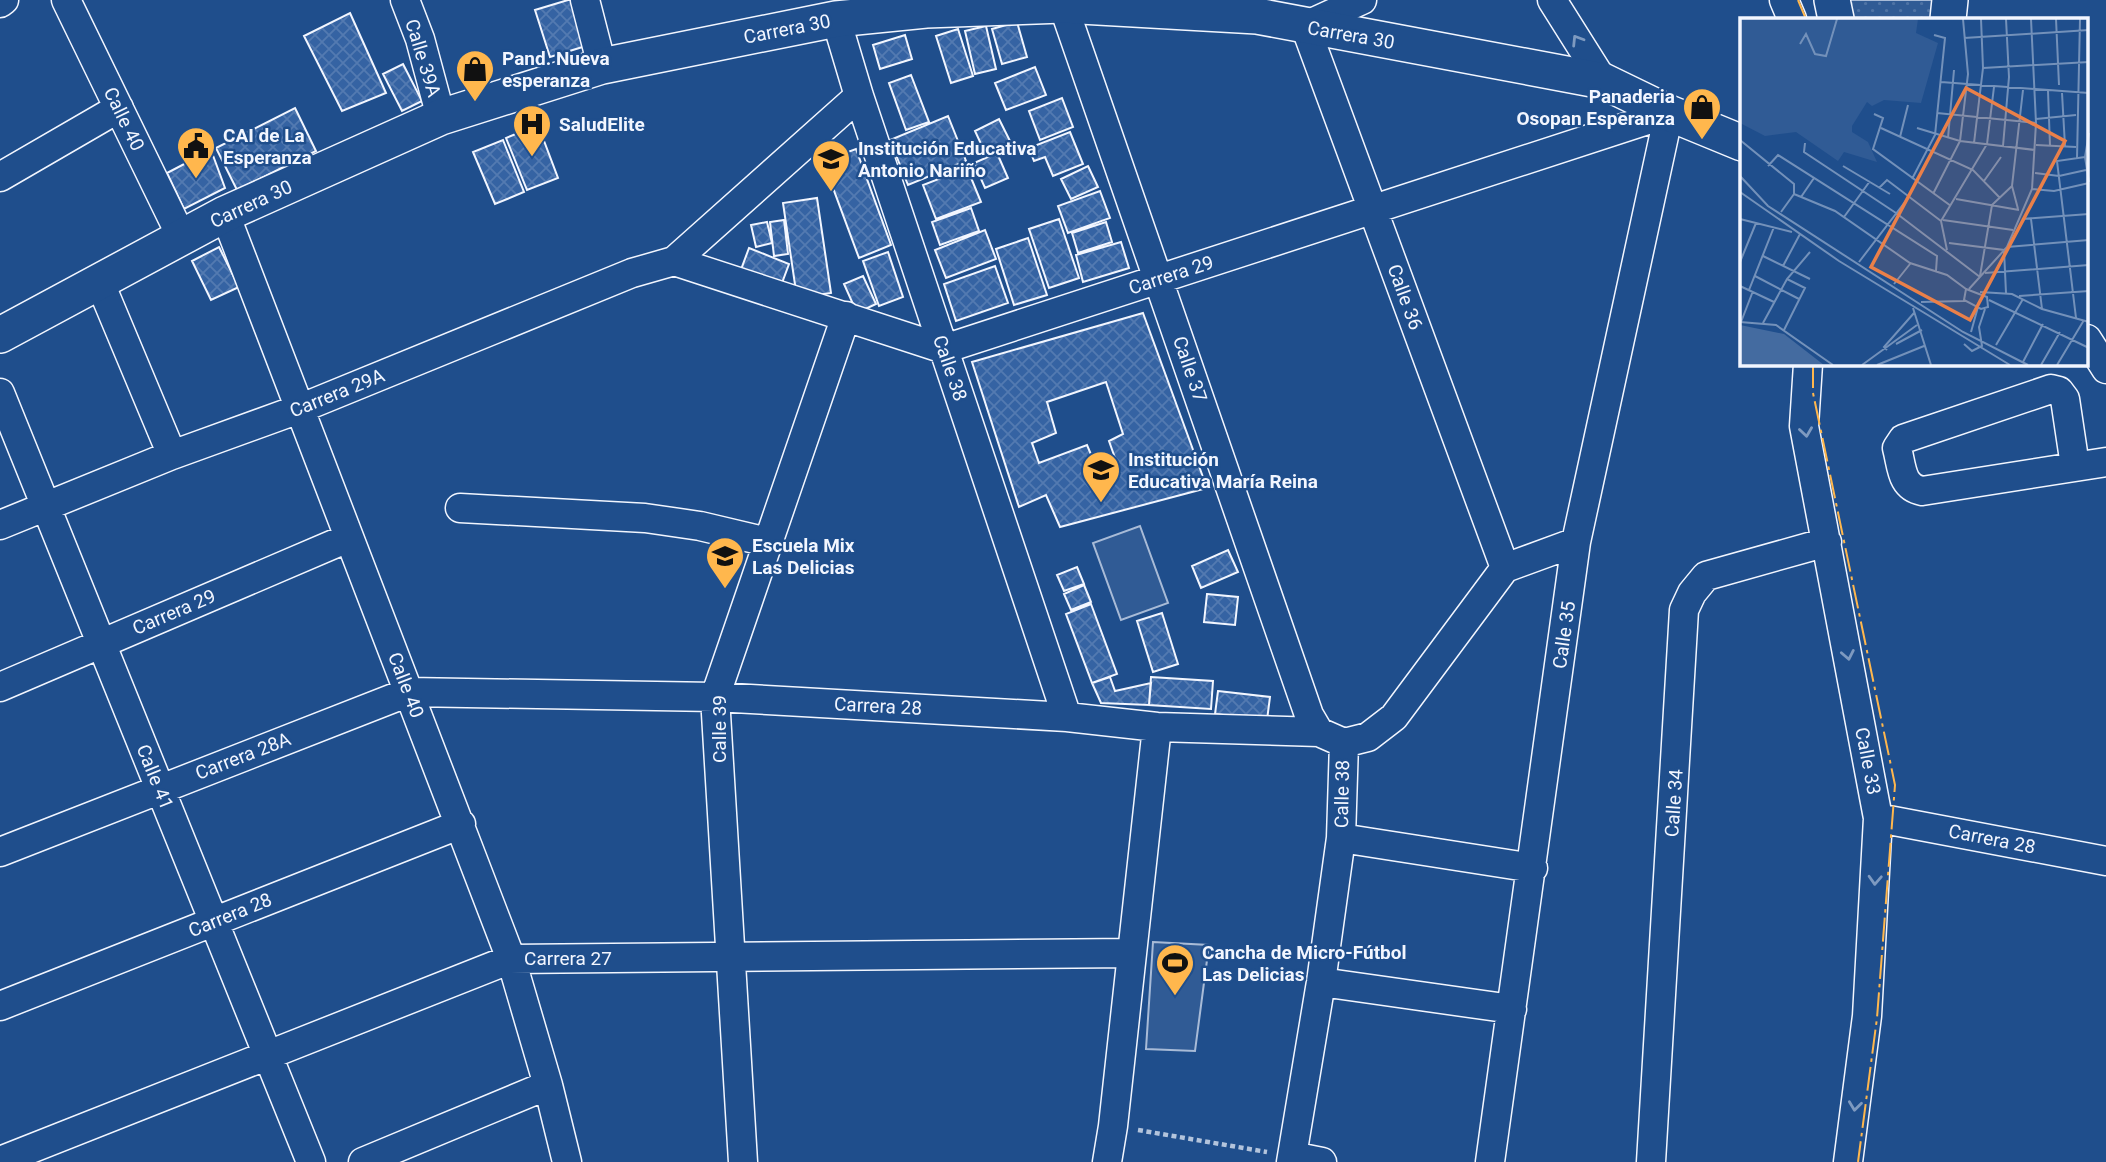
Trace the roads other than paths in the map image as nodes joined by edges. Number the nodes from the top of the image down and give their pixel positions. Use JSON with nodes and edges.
{"nodes":[{"id":1,"x":66,"y":0,"type":"edge"},
{"id":2,"x":405,"y":0,"type":"edge"},
{"id":3,"x":586,"y":0,"type":"edge"},
{"id":4,"x":1362,"y":0,"type":"edge"},
{"id":5,"x":1552,"y":0,"type":"edge"},
{"id":6,"x":1784,"y":0,"type":"edge"},
{"id":7,"x":1832,"y":0,"type":"edge"},
{"id":8,"x":1950,"y":0,"type":"edge"},
{"id":9,"x":923,"y":5,"type":"edge"},
{"id":10,"x":1063,"y":5,"type":"junction"},
{"id":11,"x":1252,"y":8,"type":"edge"},
{"id":12,"x":1792,"y":18,"type":"edge"},
{"id":13,"x":1836,"y":18,"type":"edge"},
{"id":14,"x":1948,"y":18,"type":"edge"},
{"id":15,"x":836,"y":19,"type":"junction"},
{"id":16,"x":1305,"y":26,"type":"junction"},
{"id":17,"x":602,"y":66,"type":"junction"},
{"id":18,"x":1603,"y":81,"type":"junction"},
{"id":19,"x":859,"y":96,"type":"junction"},
{"id":20,"x":119,"y":108,"type":"junction"},
{"id":21,"x":1669,"y":113,"type":"junction"},
{"id":22,"x":441,"y":117,"type":"junction"},
{"id":23,"x":1740,"y":143,"type":"edge"},
{"id":24,"x":0,"y":177,"type":"edge"},
{"id":25,"x":1372,"y":209,"type":"junction"},
{"id":26,"x":225,"y":214,"type":"junction"},
{"id":27,"x":182,"y":238,"type":"junction"},
{"id":28,"x":674,"y":261,"type":"junction"},
{"id":29,"x":1159,"y":279,"type":"junction"},
{"id":30,"x":100,"y":283,"type":"junction"},
{"id":31,"x":846,"y":316,"type":"junction"},
{"id":32,"x":0,"y":335,"type":"edge"},
{"id":33,"x":2088,"y":341,"type":"edge"},
{"id":34,"x":944,"y":349,"type":"junction"},
{"id":35,"x":1808,"y":366,"type":"edge"},
{"id":36,"x":2106,"y":369,"type":"edge"},
{"id":37,"x":0,"y":393,"type":"edge"},
{"id":38,"x":299,"y":409,"type":"junction"},
{"id":39,"x":172,"y":455,"type":"junction"},
{"id":40,"x":2106,"y":462,"type":"edge"},
{"id":41,"x":2075,"y":466,"type":"junction"},
{"id":42,"x":46,"y":507,"type":"junction"},
{"id":43,"x":460,"y":508,"type":"dead end"},
{"id":44,"x":0,"y":525,"type":"edge"},
{"id":45,"x":348,"y":538,"type":"junction"},
{"id":46,"x":768,"y":542,"type":"junction"},
{"id":47,"x":1577,"y":542,"type":"junction"},
{"id":48,"x":1826,"y":542,"type":"junction"},
{"id":49,"x":1505,"y":568,"type":"junction"},
{"id":50,"x":101,"y":644,"type":"junction"},
{"id":51,"x":0,"y":687,"type":"edge"},
{"id":52,"x":409,"y":692,"type":"junction"},
{"id":53,"x":715,"y":697,"type":"junction"},
{"id":54,"x":1067,"y":717,"type":"junction"},
{"id":55,"x":1157,"y":727,"type":"junction"},
{"id":56,"x":1331,"y":738,"type":"junction"},
{"id":57,"x":160,"y":789,"type":"junction"},
{"id":58,"x":1878,"y":818,"type":"junction"},
{"id":59,"x":461,"y":824,"type":"junction"},
{"id":60,"x":1341,"y":838,"type":"junction"},
{"id":61,"x":0,"y":852,"type":"edge"},
{"id":62,"x":2106,"y":861,"type":"edge"},
{"id":63,"x":1533,"y":868,"type":"junction"},
{"id":64,"x":214,"y":922,"type":"junction"},
{"id":65,"x":1132,"y":953,"type":"junction"},
{"id":66,"x":511,"y":958,"type":"junction"},
{"id":67,"x":731,"y":958,"type":"junction"},
{"id":68,"x":1321,"y":982,"type":"junction"},
{"id":69,"x":0,"y":1006,"type":"edge"},
{"id":70,"x":1513,"y":1009,"type":"junction"},
{"id":71,"x":267,"y":1054,"type":"junction"},
{"id":72,"x":548,"y":1085,"type":"junction"},
{"id":73,"x":1292,"y":1159,"type":"edge"},
{"id":74,"x":0,"y":1161,"type":"edge"},
{"id":75,"x":311,"y":1162,"type":"edge"},
{"id":76,"x":363,"y":1162,"type":"edge"},
{"id":77,"x":567,"y":1162,"type":"edge"},
{"id":78,"x":743,"y":1162,"type":"edge"},
{"id":79,"x":1107,"y":1162,"type":"edge"},
{"id":80,"x":1322,"y":1162,"type":"edge"},
{"id":81,"x":1490,"y":1162,"type":"edge"},
{"id":82,"x":1651,"y":1162,"type":"edge"},
{"id":83,"x":1848,"y":1162,"type":"edge"}],
"edges":[{"from":1,"to":20,"type":"street","name":"Calle 40"},
{"from":2,"to":22,"type":"street","name":"Calle 39A"},
{"from":3,"to":17,"type":"street"},
{"from":4,"to":16,"type":"street"},
{"from":18,"to":5,"type":"street","one_way":true},
{"from":6,"to":12,"type":"street"},
{"from":7,"to":13,"type":"main road"},
{"from":8,"to":14,"type":"main road"},
{"from":9,"to":10,"type":"main road","name":"Carrera 30"},
{"from":9,"to":15,"type":"main road","name":"Carrera 30"},
{"from":10,"to":11,"type":"main road","name":"Carrera 30"},
{"from":10,"to":29,"type":"street","name":"Calle 37"},
{"from":11,"to":16,"type":"main road","name":"Carrera 30"},
{"from":15,"to":17,"type":"main road","name":"Carrera 30"},
{"from":15,"to":19,"type":"street","name":"Calle 38"},
{"from":16,"to":18,"type":"main road","name":"Carrera 30"},
{"from":16,"to":25,"type":"street","name":"Calle 36"},
{"from":17,"to":22,"type":"main road","name":"Carrera 30"},
{"from":18,"to":21,"type":"main road","name":"Carrera 30"},
{"from":19,"to":28,"type":"street"},
{"from":19,"to":34,"type":"street","name":"Calle 38"},
{"from":20,"to":24,"type":"street"},
{"from":20,"to":27,"type":"street","name":"Calle 40"},
{"from":21,"to":23,"type":"main road","name":"Carrera 30"},
{"from":21,"to":25,"type":"street","name":"Carrera 29"},
{"from":21,"to":47,"type":"street","name":"Calle 35"},
{"from":22,"to":26,"type":"main road","name":"Carrera 30"},
{"from":25,"to":29,"type":"street","name":"Carrera 29"},
{"from":25,"to":49,"type":"street","name":"Calle 36"},
{"from":26,"to":27,"type":"main road","name":"Carrera 30"},
{"from":26,"to":38,"type":"street","name":"Calle 40"},
{"from":27,"to":30,"type":"main road","name":"Carrera 30"},
{"from":28,"to":31,"type":"street"},
{"from":28,"to":38,"type":"street","name":"Carrera 29A"},
{"from":29,"to":34,"type":"street","name":"Carrera 29"},
{"from":29,"to":56,"type":"street","name":"Calle 37"},
{"from":30,"to":32,"type":"main road","name":"Carrera 30"},
{"from":30,"to":39,"type":"street"},
{"from":31,"to":34,"type":"street"},
{"from":31,"to":46,"type":"street","name":"Calle 39"},
{"from":33,"to":36,"type":"street"},
{"from":34,"to":54,"type":"street","name":"Calle 38"},
{"from":35,"to":48,"type":"street","name":"Calle 33","one_way":true},
{"from":37,"to":42,"type":"street","name":"Calle 41"},
{"from":38,"to":39,"type":"street","name":"Carrera 29A"},
{"from":38,"to":45,"type":"street","name":"Calle 40"},
{"from":39,"to":42,"type":"street","name":"Carrera 29A"},
{"from":40,"to":41,"type":"street"},
{"from":41,"to":41,"type":"street"},
{"from":42,"to":44,"type":"street","name":"Carrera 29A"},
{"from":42,"to":50,"type":"street","name":"Calle 41"},
{"from":43,"to":46,"type":"street"},
{"from":45,"to":50,"type":"street","name":"Carrera 29"},
{"from":45,"to":52,"type":"street","name":"Calle 40"},
{"from":46,"to":53,"type":"street","name":"Calle 39"},
{"from":47,"to":49,"type":"street"},
{"from":47,"to":63,"type":"street","name":"Calle 35"},
{"from":48,"to":58,"type":"street","name":"Calle 33","one_way":true},
{"from":48,"to":82,"type":"street","name":"Calle 34"},
{"from":49,"to":56,"type":"street","name":"Calle 38"},
{"from":50,"to":51,"type":"street","name":"Carrera 29"},
{"from":50,"to":57,"type":"street","name":"Calle 41"},
{"from":52,"to":53,"type":"street","name":"Carrera 28"},
{"from":52,"to":57,"type":"street","name":"Carrera 28A"},
{"from":52,"to":59,"type":"street","name":"Calle 40"},
{"from":53,"to":54,"type":"street","name":"Carrera 28"},
{"from":53,"to":67,"type":"street","name":"Calle 39"},
{"from":54,"to":55,"type":"street","name":"Carrera 28"},
{"from":55,"to":56,"type":"street","name":"Carrera 28"},
{"from":55,"to":65,"type":"street"},
{"from":56,"to":60,"type":"street","name":"Calle 38"},
{"from":57,"to":61,"type":"street","name":"Carrera 28A"},
{"from":57,"to":64,"type":"street","name":"Calle 41"},
{"from":58,"to":62,"type":"street","name":"Carrera 28"},
{"from":58,"to":83,"type":"street","name":"Calle 33","one_way":true},
{"from":59,"to":64,"type":"street","name":"Carrera 28"},
{"from":59,"to":66,"type":"street","name":"Calle 40"},
{"from":60,"to":63,"type":"street"},
{"from":60,"to":68,"type":"street","name":"Calle 38"},
{"from":63,"to":70,"type":"street","name":"Calle 35"},
{"from":64,"to":69,"type":"street","name":"Carrera 28"},
{"from":64,"to":71,"type":"street","name":"Calle 41"},
{"from":65,"to":67,"type":"street","name":"Carrera 27"},
{"from":65,"to":79,"type":"street"},
{"from":66,"to":67,"type":"street","name":"Carrera 27"},
{"from":66,"to":71,"type":"street","name":"Carrera 27"},
{"from":66,"to":72,"type":"street","name":"Calle 40"},
{"from":67,"to":78,"type":"street","name":"Calle 39"},
{"from":68,"to":70,"type":"street"},
{"from":68,"to":73,"type":"street","name":"Calle 38"},
{"from":70,"to":81,"type":"street","name":"Calle 35"},
{"from":71,"to":74,"type":"street","name":"Carrera 27"},
{"from":71,"to":75,"type":"street","name":"Calle 41"},
{"from":72,"to":76,"type":"street"},
{"from":72,"to":77,"type":"street","name":"Calle 40"},
{"from":73,"to":80,"type":"street"}]}
